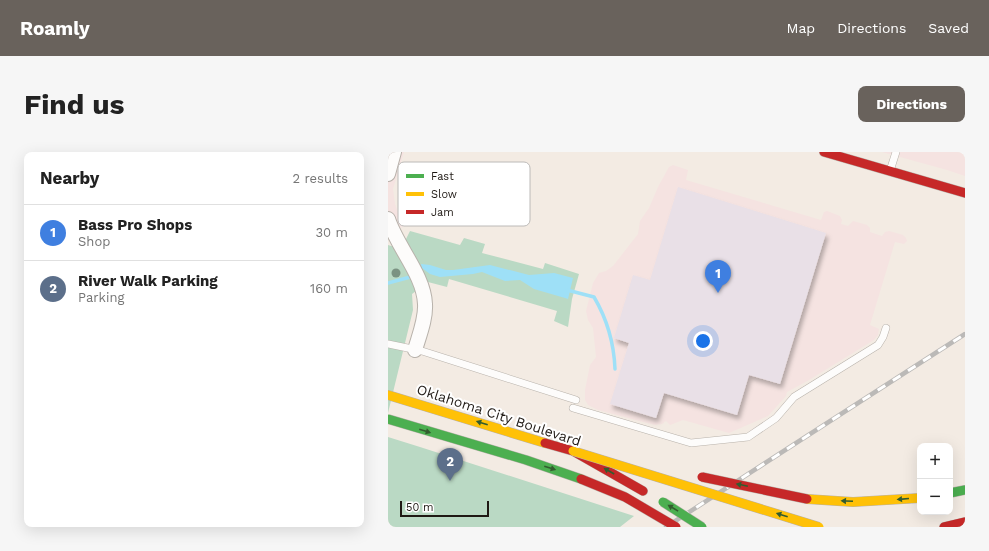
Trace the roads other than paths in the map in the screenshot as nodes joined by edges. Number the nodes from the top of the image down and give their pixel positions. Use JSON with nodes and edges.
{"nodes":[{"id":1,"x":394,"y":152,"type":"edge"},
{"id":2,"x":824,"y":152,"type":"edge"},
{"id":3,"x":896,"y":152,"type":"edge"},
{"id":4,"x":846,"y":155,"type":"edge"},
{"id":5,"x":890,"y":172,"type":"junction"},
{"id":6,"x":388,"y":174,"type":"edge"},
{"id":7,"x":965,"y":193,"type":"edge"},
{"id":8,"x":388,"y":219,"type":"edge"},
{"id":9,"x":886,"y":328,"type":"dead end"},
{"id":10,"x":388,"y":344,"type":"edge"},
{"id":11,"x":415,"y":350,"type":"junction"},
{"id":12,"x":388,"y":395,"type":"edge"},
{"id":13,"x":576,"y":400,"type":"dead end"},
{"id":14,"x":573,"y":408,"type":"dead end"},
{"id":15,"x":388,"y":419,"type":"edge"},
{"id":16,"x":573,"y":451,"type":"junction"},
{"id":17,"x":667,"y":470,"type":"dead end"},
{"id":18,"x":690,"y":475,"type":"dead end"},
{"id":19,"x":965,"y":490,"type":"edge"},
{"id":20,"x":953,"y":492,"type":"edge"},
{"id":21,"x":917,"y":498,"type":"edge"},
{"id":22,"x":965,"y":522,"type":"edge"},
{"id":23,"x":676,"y":527,"type":"edge"},
{"id":24,"x":702,"y":527,"type":"edge"},
{"id":25,"x":819,"y":527,"type":"edge"},
{"id":26,"x":944,"y":527,"type":"edge"}],
"edges":[{"from":1,"to":6,"type":"street"},
{"from":2,"to":4,"type":"main road"},
{"from":3,"to":5,"type":"lane"},
{"from":4,"to":5,"type":"main road"},
{"from":5,"to":7,"type":"main road"},
{"from":8,"to":11,"type":"street"},
{"from":9,"to":14,"type":"lane"},
{"from":10,"to":11,"type":"lane"},
{"from":11,"to":13,"type":"lane"},
{"from":16,"to":12,"type":"main road","name":"Oklahoma City Boulevard","one_way":true},
{"from":15,"to":23,"type":"main road","one_way":true,"bridge":true},
{"from":16,"to":17,"type":"main road","bridge":true},
{"from":24,"to":16,"type":"main road","name":"Oklahoma City Boulevard","one_way":true,"bridge":true},
{"from":25,"to":16,"type":"main road","one_way":true,"bridge":true},
{"from":21,"to":18,"type":"main road","one_way":true,"bridge":true},
{"from":19,"to":20,"type":"main road"},
{"from":22,"to":26,"type":"main road"}]}
